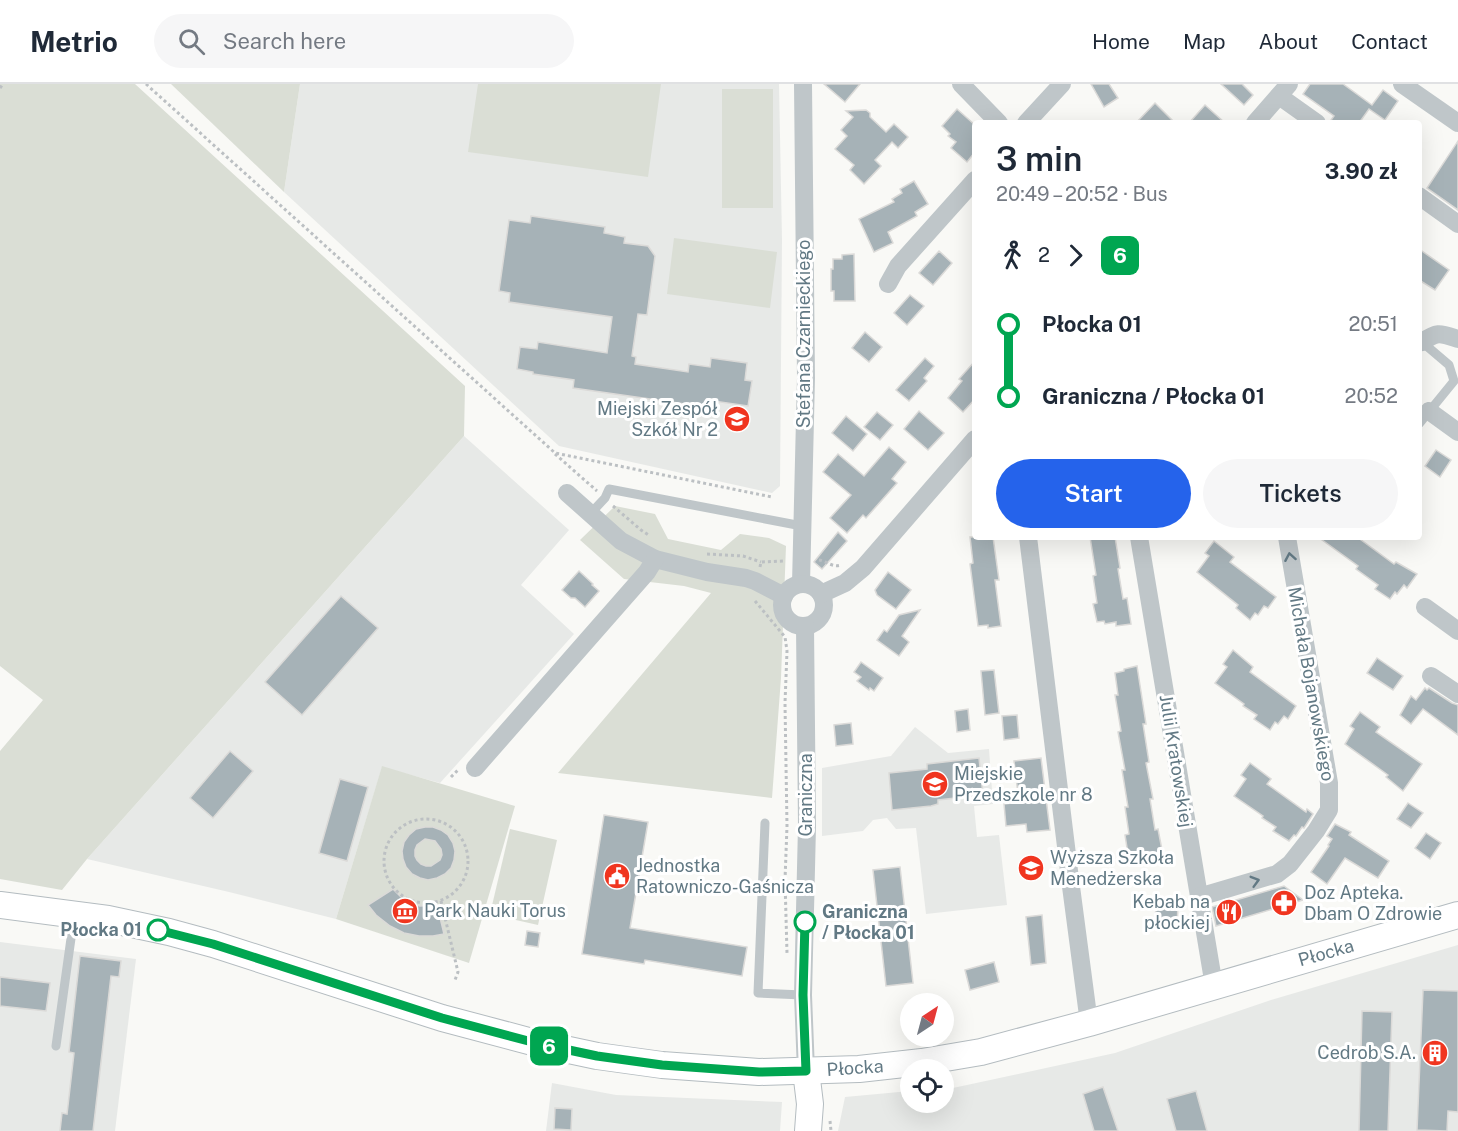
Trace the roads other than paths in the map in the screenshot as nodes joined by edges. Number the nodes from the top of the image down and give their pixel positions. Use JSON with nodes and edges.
{"nodes":[{"id":1,"x":803,"y":84,"type":"edge"},
{"id":2,"x":962,"y":84,"type":"edge"},
{"id":3,"x":1062,"y":84,"type":"edge"},
{"id":4,"x":1402,"y":84,"type":"edge"},
{"id":5,"x":1284,"y":90,"type":"edge"},
{"id":6,"x":996,"y":120,"type":"edge"},
{"id":7,"x":1029,"y":120,"type":"edge"},
{"id":8,"x":1258,"y":120,"type":"edge"},
{"id":9,"x":1314,"y":120,"type":"edge"},
{"id":10,"x":1458,"y":123,"type":"edge"},
{"id":11,"x":972,"y":183,"type":"edge"},
{"id":12,"x":1422,"y":198,"type":"edge"},
{"id":13,"x":1458,"y":224,"type":"edge"},
{"id":14,"x":888,"y":284,"type":"dead end"},
{"id":15,"x":1458,"y":339,"type":"edge"},
{"id":16,"x":1422,"y":340,"type":"edge"},
{"id":17,"x":1422,"y":343,"type":"edge"},
{"id":18,"x":1424,"y":418,"type":"edge"},
{"id":19,"x":1458,"y":432,"type":"edge"},
{"id":20,"x":972,"y":442,"type":"edge"},
{"id":21,"x":567,"y":494,"type":"dead end"},
{"id":22,"x":590,"y":514,"type":"junction"},
{"id":23,"x":802,"y":526,"type":"junction"},
{"id":24,"x":1028,"y":540,"type":"edge"},
{"id":25,"x":1140,"y":540,"type":"edge"},
{"id":26,"x":1288,"y":540,"type":"edge"},
{"id":27,"x":655,"y":559,"type":"junction"},
{"id":28,"x":801,"y":584,"type":"junction"},
{"id":29,"x":822,"y":594,"type":"junction"},
{"id":30,"x":784,"y":596,"type":"junction"},
{"id":31,"x":1425,"y":608,"type":"dead end"},
{"id":32,"x":805,"y":626,"type":"junction"},
{"id":33,"x":1458,"y":631,"type":"edge"},
{"id":34,"x":1431,"y":676,"type":"dead end"},
{"id":35,"x":1458,"y":694,"type":"edge"},
{"id":36,"x":467,"y":768,"type":"road end"},
{"id":37,"x":765,"y":823,"type":"dead end"},
{"id":38,"x":1199,"y":897,"type":"junction"},
{"id":39,"x":0,"y":905,"type":"edge"},
{"id":40,"x":74,"y":914,"type":"junction"},
{"id":41,"x":1458,"y":915,"type":"edge"},
{"id":42,"x":1214,"y":986,"type":"junction"},
{"id":43,"x":803,"y":995,"type":"junction"},
{"id":44,"x":1089,"y":1023,"type":"junction"},
{"id":45,"x":56,"y":1046,"type":"dead end"},
{"id":46,"x":806,"y":1071,"type":"junction"},
{"id":47,"x":808,"y":1131,"type":"edge"}],
"edges":[{"from":1,"to":23,"type":"street","name":"Stefana Czarnieckiego"},
{"from":2,"to":6,"type":"street"},
{"from":3,"to":7,"type":"street"},
{"from":4,"to":10,"type":"street"},
{"from":5,"to":8,"type":"street"},
{"from":5,"to":9,"type":"street"},
{"from":11,"to":14,"type":"street"},
{"from":12,"to":13,"type":"street"},
{"from":15,"to":16,"type":"street"},
{"from":17,"to":18,"type":"lane"},
{"from":18,"to":19,"type":"street"},
{"from":20,"to":29,"type":"street"},
{"from":21,"to":22,"type":"street"},
{"from":22,"to":23,"type":"lane"},
{"from":22,"to":27,"type":"street"},
{"from":23,"to":28,"type":"street","name":"Stefana Czarnieckiego"},
{"from":24,"to":44,"type":"street"},
{"from":25,"to":38,"type":"street","name":"Julii Kratowskiej"},
{"from":38,"to":26,"type":"street","name":"Michała Bojanowskiego","one_way":true},
{"from":27,"to":30,"type":"street"},
{"from":27,"to":36,"type":"street"},
{"from":28,"to":29,"type":"street"},
{"from":28,"to":30,"type":"street"},
{"from":29,"to":32,"type":"street"},
{"from":30,"to":32,"type":"street"},
{"from":31,"to":33,"type":"street"},
{"from":32,"to":43,"type":"street","name":"Graniczna"},
{"from":34,"to":35,"type":"street"},
{"from":37,"to":43,"type":"lane"},
{"from":38,"to":42,"type":"street","name":"Julii Kratowskiej"},
{"from":39,"to":40,"type":"main road","name":"Płocka"},
{"from":40,"to":45,"type":"lane"},
{"from":40,"to":46,"type":"main road","name":"Płocka"},
{"from":41,"to":42,"type":"main road","name":"Płocka"},
{"from":42,"to":44,"type":"main road","name":"Płocka"},
{"from":43,"to":46,"type":"street","name":"Graniczna"},
{"from":44,"to":46,"type":"main road","name":"Płocka"},
{"from":46,"to":47,"type":"main road"}]}
